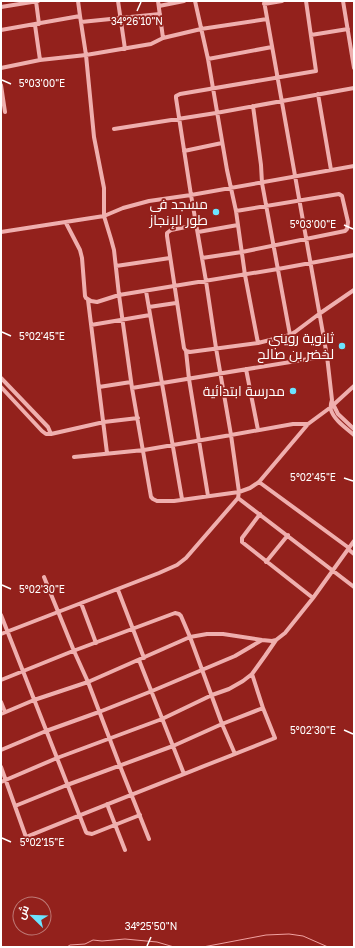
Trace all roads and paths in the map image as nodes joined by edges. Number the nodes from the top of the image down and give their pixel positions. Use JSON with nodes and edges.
{"nodes":[{"id":1,"x":36,"y":1,"type":"edge"},
{"id":2,"x":78,"y":1,"type":"edge"},
{"id":3,"x":118,"y":1,"type":"edge"},
{"id":4,"x":184,"y":1,"type":"edge"},
{"id":5,"x":195,"y":1,"type":"edge"},
{"id":6,"x":282,"y":1,"type":"edge"},
{"id":7,"x":306,"y":1,"type":"edge"},
{"id":8,"x":343,"y":1,"type":"edge"},
{"id":9,"x":264,"y":2,"type":"edge"},
{"id":10,"x":159,"y":3,"type":"edge"},
{"id":11,"x":1,"y":7,"type":"edge"},
{"id":12,"x":160,"y":14,"type":"junction"},
{"id":13,"x":80,"y":16,"type":"junction"},
{"id":14,"x":121,"y":18,"type":"junction"},
{"id":15,"x":267,"y":19,"type":"junction"},
{"id":16,"x":81,"y":22,"type":"junction"},
{"id":17,"x":37,"y":24,"type":"junction"},
{"id":18,"x":348,"y":29,"type":"junction"},
{"id":19,"x":1,"y":30,"type":"edge"},
{"id":20,"x":201,"y":30,"type":"junction"},
{"id":21,"x":311,"y":34,"type":"junction"},
{"id":22,"x":164,"y":38,"type":"junction"},
{"id":23,"x":272,"y":47,"type":"junction"},
{"id":24,"x":125,"y":49,"type":"junction"},
{"id":25,"x":86,"y":55,"type":"junction"},
{"id":26,"x":208,"y":59,"type":"junction"},
{"id":27,"x":40,"y":60,"type":"junction"},
{"id":28,"x":1,"y":68,"type":"edge"},
{"id":29,"x":354,"y":68,"type":"edge"},
{"id":30,"x":277,"y":78,"type":"junction"},
{"id":31,"x":1,"y":85,"type":"edge"},
{"id":32,"x":212,"y":88,"type":"junction"},
{"id":33,"x":354,"y":88,"type":"edge"},
{"id":34,"x":318,"y":94,"type":"junction"},
{"id":35,"x":282,"y":101,"type":"junction"},
{"id":36,"x":253,"y":106,"type":"junction"},
{"id":37,"x":5,"y":112,"type":"dead end"},
{"id":38,"x":216,"y":113,"type":"junction"},
{"id":39,"x":179,"y":119,"type":"junction"},
{"id":40,"x":114,"y":129,"type":"dead end"},
{"id":41,"x":222,"y":144,"type":"junction"},
{"id":42,"x":184,"y":151,"type":"junction"},
{"id":43,"x":354,"y":166,"type":"edge"},
{"id":44,"x":331,"y":170,"type":"junction"},
{"id":45,"x":295,"y":177,"type":"junction"},
{"id":46,"x":262,"y":183,"type":"junction"},
{"id":47,"x":231,"y":188,"type":"junction"},
{"id":48,"x":191,"y":195,"type":"junction"},
{"id":49,"x":299,"y":201,"type":"junction"},
{"id":50,"x":266,"y":206,"type":"junction"},
{"id":51,"x":236,"y":211,"type":"junction"},
{"id":52,"x":104,"y":216,"type":"junction"},
{"id":53,"x":354,"y":221,"type":"edge"},
{"id":54,"x":66,"y":222,"type":"junction"},
{"id":55,"x":348,"y":222,"type":"junction"},
{"id":56,"x":196,"y":225,"type":"junction"},
{"id":57,"x":238,"y":225,"type":"junction"},
{"id":58,"x":1,"y":232,"type":"edge"},
{"id":59,"x":198,"y":232,"type":"junction"},
{"id":60,"x":306,"y":239,"type":"junction"},
{"id":61,"x":274,"y":245,"type":"junction"},
{"id":62,"x":242,"y":252,"type":"junction"},
{"id":63,"x":354,"y":255,"type":"edge"},
{"id":64,"x":170,"y":258,"type":"junction"},
{"id":65,"x":202,"y":258,"type":"junction"},
{"id":66,"x":310,"y":264,"type":"junction"},
{"id":67,"x":116,"y":266,"type":"junction"},
{"id":68,"x":278,"y":269,"type":"junction"},
{"id":69,"x":245,"y":275,"type":"junction"},
{"id":70,"x":206,"y":281,"type":"junction"},
{"id":71,"x":174,"y":286,"type":"junction"},
{"id":72,"x":354,"y":290,"type":"edge"},
{"id":73,"x":146,"y":291,"type":"junction"},
{"id":74,"x":119,"y":296,"type":"junction"},
{"id":75,"x":88,"y":300,"type":"junction"},
{"id":76,"x":176,"y":303,"type":"junction"},
{"id":77,"x":149,"y":307,"type":"junction"},
{"id":78,"x":319,"y":314,"type":"junction"},
{"id":79,"x":150,"y":315,"type":"junction"},
{"id":80,"x":122,"y":319,"type":"junction"},
{"id":81,"x":91,"y":325,"type":"junction"},
{"id":82,"x":290,"y":335,"type":"junction"},
{"id":83,"x":258,"y":343,"type":"junction"},
{"id":84,"x":216,"y":348,"type":"junction"},
{"id":85,"x":186,"y":351,"type":"junction"},
{"id":86,"x":327,"y":356,"type":"junction"},
{"id":87,"x":246,"y":369,"type":"junction"},
{"id":88,"x":220,"y":373,"type":"junction"},
{"id":89,"x":1,"y":378,"type":"edge"},
{"id":90,"x":189,"y":379,"type":"junction"},
{"id":91,"x":131,"y":382,"type":"junction"},
{"id":92,"x":162,"y":383,"type":"junction"},
{"id":93,"x":354,"y":386,"type":"edge"},
{"id":94,"x":1,"y":387,"type":"edge"},
{"id":95,"x":99,"y":387,"type":"junction"},
{"id":96,"x":132,"y":388,"type":"junction"},
{"id":97,"x":332,"y":404,"type":"junction"},
{"id":98,"x":138,"y":418,"type":"junction"},
{"id":99,"x":104,"y":422,"type":"junction"},
{"id":100,"x":308,"y":424,"type":"junction"},
{"id":101,"x":354,"y":428,"type":"edge"},
{"id":102,"x":258,"y":430,"type":"junction"},
{"id":103,"x":51,"y":434,"type":"junction"},
{"id":104,"x":231,"y":435,"type":"junction"},
{"id":105,"x":354,"y":435,"type":"edge"},
{"id":106,"x":200,"y":440,"type":"junction"},
{"id":107,"x":173,"y":445,"type":"junction"},
{"id":108,"x":144,"y":450,"type":"junction"},
{"id":109,"x":107,"y":453,"type":"junction"},
{"id":110,"x":74,"y":458,"type":"dead end"},
{"id":111,"x":259,"y":482,"type":"junction"},
{"id":112,"x":239,"y":492,"type":"junction"},
{"id":113,"x":208,"y":496,"type":"junction"},
{"id":114,"x":238,"y":498,"type":"junction"},
{"id":115,"x":182,"y":499,"type":"junction"},
{"id":116,"x":260,"y":514,"type":"junction"},
{"id":117,"x":288,"y":535,"type":"junction"},
{"id":118,"x":354,"y":541,"type":"edge"},
{"id":119,"x":348,"y":549,"type":"junction"},
{"id":120,"x":354,"y":554,"type":"edge"},
{"id":121,"x":266,"y":562,"type":"junction"},
{"id":122,"x":333,"y":570,"type":"junction"},
{"id":123,"x":44,"y":577,"type":"dead end"},
{"id":124,"x":354,"y":587,"type":"edge"},
{"id":125,"x":118,"y":590,"type":"junction"},
{"id":126,"x":314,"y":598,"type":"junction"},
{"id":127,"x":81,"y":603,"type":"junction"},
{"id":128,"x":58,"y":612,"type":"junction"},
{"id":129,"x":1,"y":615,"type":"edge"},
{"id":130,"x":133,"y":629,"type":"junction"},
{"id":131,"x":7,"y":632,"type":"junction"},
{"id":132,"x":1,"y":634,"type":"edge"},
{"id":133,"x":190,"y":637,"type":"junction"},
{"id":134,"x":262,"y":640,"type":"junction"},
{"id":135,"x":276,"y":640,"type":"junction"},
{"id":136,"x":96,"y":642,"type":"junction"},
{"id":137,"x":74,"y":651,"type":"junction"},
{"id":138,"x":141,"y":659,"type":"junction"},
{"id":139,"x":202,"y":669,"type":"junction"},
{"id":140,"x":23,"y":671,"type":"junction"},
{"id":141,"x":252,"y":674,"type":"junction"},
{"id":142,"x":1,"y":680,"type":"edge"},
{"id":143,"x":88,"y":682,"type":"junction"},
{"id":144,"x":152,"y":691,"type":"junction"},
{"id":145,"x":212,"y":696,"type":"junction"},
{"id":146,"x":34,"y":700,"type":"junction"},
{"id":147,"x":1,"y":702,"type":"edge"},
{"id":148,"x":263,"y":708,"type":"junction"},
{"id":149,"x":99,"y":712,"type":"junction"},
{"id":150,"x":3,"y":713,"type":"edge"},
{"id":151,"x":162,"y":719,"type":"junction"},
{"id":152,"x":222,"y":724,"type":"junction"},
{"id":153,"x":46,"y":731,"type":"junction"},
{"id":154,"x":109,"y":739,"type":"junction"},
{"id":155,"x":173,"y":746,"type":"junction"},
{"id":156,"x":1,"y":750,"type":"edge"},
{"id":157,"x":235,"y":754,"type":"junction"},
{"id":158,"x":57,"y":758,"type":"junction"},
{"id":159,"x":120,"y":766,"type":"junction"},
{"id":160,"x":1,"y":767,"type":"edge"},
{"id":161,"x":184,"y":774,"type":"junction"},
{"id":162,"x":3,"y":781,"type":"edge"},
{"id":163,"x":67,"y":785,"type":"junction"},
{"id":164,"x":131,"y":794,"type":"junction"},
{"id":165,"x":107,"y":804,"type":"junction"},
{"id":166,"x":15,"y":806,"type":"junction"},
{"id":167,"x":79,"y":815,"type":"junction"},
{"id":168,"x":140,"y":816,"type":"junction"},
{"id":169,"x":116,"y":825,"type":"junction"},
{"id":170,"x":150,"y":839,"type":"dead end"},
{"id":171,"x":125,"y":850,"type":"dead end"}],
"edges":[{"from":1,"to":11,"type":"street"},
{"from":1,"to":17,"type":"street"},
{"from":2,"to":13,"type":"street"},
{"from":3,"to":14,"type":"street"},
{"from":4,"to":10,"type":"street"},
{"from":5,"to":20,"type":"street"},
{"from":6,"to":9,"type":"street"},
{"from":7,"to":21,"type":"street"},
{"from":8,"to":18,"type":"street"},
{"from":9,"to":15,"type":"street"},
{"from":10,"to":12,"type":"street"},
{"from":12,"to":14,"type":"street"},
{"from":12,"to":22,"type":"street"},
{"from":13,"to":16,"type":"street"},
{"from":13,"to":17,"type":"street"},
{"from":14,"to":16,"type":"street"},
{"from":14,"to":24,"type":"street"},
{"from":15,"to":20,"type":"street"},
{"from":15,"to":23,"type":"street"},
{"from":16,"to":25,"type":"street"},
{"from":17,"to":19,"type":"street"},
{"from":17,"to":27,"type":"street"},
{"from":18,"to":21,"type":"street"},
{"from":18,"to":29,"type":"street"},
{"from":20,"to":22,"type":"street"},
{"from":20,"to":26,"type":"street"},
{"from":21,"to":30,"type":"street"},
{"from":22,"to":24,"type":"street"},
{"from":23,"to":26,"type":"street"},
{"from":23,"to":30,"type":"street"},
{"from":24,"to":25,"type":"street"},
{"from":25,"to":27,"type":"street"},
{"from":25,"to":52,"type":"street"},
{"from":26,"to":32,"type":"street"},
{"from":27,"to":28,"type":"street"},
{"from":30,"to":32,"type":"street"},
{"from":30,"to":35,"type":"street"},
{"from":31,"to":37,"type":"street"},
{"from":32,"to":38,"type":"street"},
{"from":32,"to":39,"type":"street"},
{"from":33,"to":34,"type":"street"},
{"from":34,"to":35,"type":"street"},
{"from":34,"to":44,"type":"street"},
{"from":35,"to":36,"type":"street"},
{"from":35,"to":45,"type":"street"},
{"from":36,"to":38,"type":"street"},
{"from":36,"to":46,"type":"street"},
{"from":38,"to":39,"type":"street"},
{"from":38,"to":41,"type":"street"},
{"from":39,"to":40,"type":"street"},
{"from":39,"to":42,"type":"street"},
{"from":41,"to":42,"type":"street"},
{"from":41,"to":47,"type":"street"},
{"from":42,"to":48,"type":"street"},
{"from":43,"to":44,"type":"street"},
{"from":44,"to":45,"type":"street"},
{"from":45,"to":46,"type":"street"},
{"from":45,"to":49,"type":"street"},
{"from":46,"to":47,"type":"street"},
{"from":46,"to":50,"type":"street"},
{"from":47,"to":48,"type":"street"},
{"from":47,"to":51,"type":"street"},
{"from":48,"to":52,"type":"street"},
{"from":48,"to":56,"type":"street"},
{"from":49,"to":50,"type":"street"},
{"from":49,"to":55,"type":"street"},
{"from":49,"to":60,"type":"street"},
{"from":50,"to":51,"type":"street"},
{"from":50,"to":61,"type":"street"},
{"from":51,"to":57,"type":"street"},
{"from":52,"to":54,"type":"street"},
{"from":52,"to":67,"type":"street"},
{"from":53,"to":55,"type":"street"},
{"from":54,"to":58,"type":"street"},
{"from":54,"to":75,"type":"street"},
{"from":55,"to":60,"type":"street"},
{"from":56,"to":59,"type":"street"},
{"from":56,"to":64,"type":"street"},
{"from":57,"to":59,"type":"street"},
{"from":57,"to":62,"type":"street"},
{"from":59,"to":65,"type":"street"},
{"from":60,"to":61,"type":"street"},
{"from":60,"to":66,"type":"street"},
{"from":61,"to":62,"type":"street"},
{"from":61,"to":68,"type":"street"},
{"from":62,"to":65,"type":"street"},
{"from":62,"to":69,"type":"street"},
{"from":63,"to":66,"type":"street"},
{"from":64,"to":67,"type":"street"},
{"from":64,"to":71,"type":"street"},
{"from":65,"to":70,"type":"street"},
{"from":66,"to":68,"type":"street"},
{"from":66,"to":78,"type":"street"},
{"from":67,"to":74,"type":"street"},
{"from":68,"to":69,"type":"street"},
{"from":68,"to":82,"type":"street"},
{"from":69,"to":70,"type":"street"},
{"from":69,"to":83,"type":"street"},
{"from":70,"to":71,"type":"street"},
{"from":70,"to":84,"type":"street"},
{"from":71,"to":73,"type":"street"},
{"from":71,"to":76,"type":"street"},
{"from":72,"to":78,"type":"street"},
{"from":73,"to":74,"type":"street"},
{"from":73,"to":77,"type":"street"},
{"from":74,"to":75,"type":"street"},
{"from":74,"to":80,"type":"street"},
{"from":75,"to":81,"type":"street"},
{"from":76,"to":77,"type":"street"},
{"from":76,"to":85,"type":"street"},
{"from":77,"to":79,"type":"street"},
{"from":78,"to":82,"type":"street"},
{"from":78,"to":86,"type":"street"},
{"from":79,"to":80,"type":"street"},
{"from":79,"to":92,"type":"street"},
{"from":80,"to":81,"type":"street"},
{"from":80,"to":91,"type":"street"},
{"from":81,"to":95,"type":"street"},
{"from":82,"to":83,"type":"street"},
{"from":83,"to":84,"type":"street"},
{"from":84,"to":85,"type":"street"},
{"from":84,"to":88,"type":"street"},
{"from":85,"to":90,"type":"street"},
{"from":86,"to":87,"type":"street"},
{"from":86,"to":97,"type":"street"},
{"from":87,"to":88,"type":"street"},
{"from":87,"to":102,"type":"street"},
{"from":88,"to":90,"type":"street"},
{"from":88,"to":104,"type":"street"},
{"from":89,"to":103,"type":"street"},
{"from":90,"to":92,"type":"street"},
{"from":90,"to":106,"type":"street"},
{"from":91,"to":95,"type":"street"},
{"from":91,"to":96,"type":"street"},
{"from":92,"to":96,"type":"street"},
{"from":92,"to":107,"type":"street"},
{"from":93,"to":97,"type":"street"},
{"from":94,"to":103,"type":"street"},
{"from":95,"to":99,"type":"street"},
{"from":96,"to":98,"type":"street"},
{"from":97,"to":100,"type":"street"},
{"from":97,"to":101,"type":"street"},
{"from":97,"to":105,"type":"street"},
{"from":98,"to":99,"type":"street"},
{"from":98,"to":108,"type":"street"},
{"from":99,"to":103,"type":"street"},
{"from":99,"to":109,"type":"street"},
{"from":100,"to":102,"type":"street"},
{"from":100,"to":111,"type":"street"},
{"from":102,"to":104,"type":"street"},
{"from":104,"to":106,"type":"street"},
{"from":104,"to":112,"type":"street"},
{"from":106,"to":107,"type":"street"},
{"from":106,"to":113,"type":"street"},
{"from":107,"to":108,"type":"street"},
{"from":107,"to":115,"type":"street"},
{"from":108,"to":109,"type":"street"},
{"from":108,"to":115,"type":"street"},
{"from":109,"to":110,"type":"street"},
{"from":111,"to":112,"type":"street"},
{"from":111,"to":119,"type":"street"},
{"from":112,"to":113,"type":"street"},
{"from":112,"to":114,"type":"street"},
{"from":113,"to":115,"type":"street"},
{"from":114,"to":116,"type":"street"},
{"from":114,"to":125,"type":"street"},
{"from":116,"to":117,"type":"street"},
{"from":116,"to":121,"type":"street"},
{"from":117,"to":121,"type":"street"},
{"from":117,"to":122,"type":"street"},
{"from":118,"to":119,"type":"street"},
{"from":119,"to":120,"type":"street"},
{"from":119,"to":122,"type":"street"},
{"from":121,"to":126,"type":"street"},
{"from":122,"to":124,"type":"street"},
{"from":122,"to":126,"type":"street"},
{"from":123,"to":128,"type":"street"},
{"from":125,"to":127,"type":"street"},
{"from":125,"to":130,"type":"street"},
{"from":126,"to":135,"type":"street"},
{"from":127,"to":128,"type":"street"},
{"from":127,"to":136,"type":"street"},
{"from":128,"to":131,"type":"street"},
{"from":128,"to":137,"type":"street"},
{"from":129,"to":131,"type":"street"},
{"from":130,"to":133,"type":"street"},
{"from":130,"to":136,"type":"street"},
{"from":130,"to":138,"type":"street"},
{"from":131,"to":132,"type":"street"},
{"from":131,"to":140,"type":"street"},
{"from":133,"to":134,"type":"street"},
{"from":133,"to":138,"type":"street"},
{"from":133,"to":139,"type":"street"},
{"from":134,"to":135,"type":"street"},
{"from":134,"to":139,"type":"street"},
{"from":135,"to":141,"type":"street"},
{"from":136,"to":137,"type":"street"},
{"from":137,"to":140,"type":"street"},
{"from":137,"to":143,"type":"street"},
{"from":138,"to":143,"type":"street"},
{"from":138,"to":144,"type":"street"},
{"from":139,"to":144,"type":"street"},
{"from":139,"to":145,"type":"street"},
{"from":140,"to":142,"type":"street"},
{"from":140,"to":146,"type":"street"},
{"from":141,"to":145,"type":"street"},
{"from":141,"to":148,"type":"street"},
{"from":143,"to":146,"type":"street"},
{"from":143,"to":149,"type":"street"},
{"from":144,"to":149,"type":"street"},
{"from":144,"to":151,"type":"street"},
{"from":145,"to":151,"type":"street"},
{"from":145,"to":152,"type":"street"},
{"from":146,"to":150,"type":"street"},
{"from":146,"to":153,"type":"street"},
{"from":147,"to":150,"type":"street"},
{"from":148,"to":152,"type":"street"},
{"from":148,"to":157,"type":"street"},
{"from":149,"to":153,"type":"street"},
{"from":149,"to":154,"type":"street"},
{"from":151,"to":154,"type":"street"},
{"from":151,"to":155,"type":"street"},
{"from":152,"to":155,"type":"street"},
{"from":152,"to":157,"type":"street"},
{"from":153,"to":156,"type":"street"},
{"from":153,"to":158,"type":"street"},
{"from":154,"to":158,"type":"street"},
{"from":154,"to":159,"type":"street"},
{"from":155,"to":159,"type":"street"},
{"from":155,"to":161,"type":"street"},
{"from":157,"to":161,"type":"street"},
{"from":158,"to":162,"type":"street"},
{"from":158,"to":163,"type":"street"},
{"from":159,"to":163,"type":"street"},
{"from":159,"to":164,"type":"street"},
{"from":160,"to":162,"type":"street"},
{"from":161,"to":164,"type":"street"},
{"from":162,"to":166,"type":"street"},
{"from":163,"to":166,"type":"street"},
{"from":163,"to":167,"type":"street"},
{"from":164,"to":165,"type":"street"},
{"from":164,"to":168,"type":"street"},
{"from":165,"to":167,"type":"street"},
{"from":165,"to":169,"type":"street"},
{"from":166,"to":167,"type":"street"},
{"from":167,"to":169,"type":"street"},
{"from":168,"to":169,"type":"street"},
{"from":168,"to":170,"type":"street"},
{"from":169,"to":171,"type":"street"}]}
